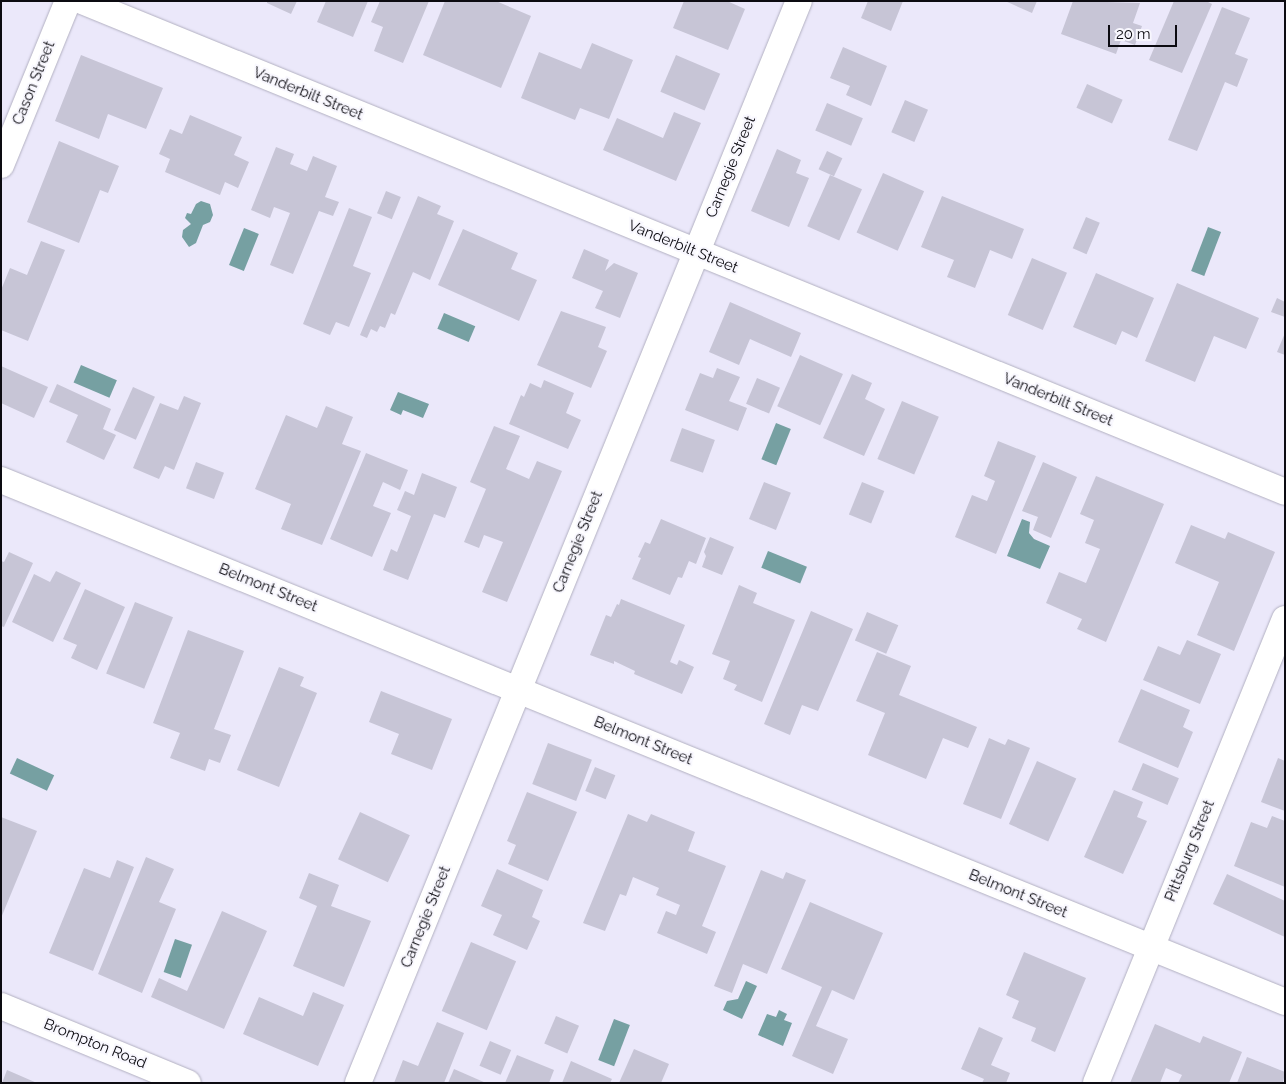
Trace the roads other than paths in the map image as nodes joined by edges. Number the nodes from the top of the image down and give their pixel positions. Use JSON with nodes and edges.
{"nodes":[{"id":1,"x":68,"y":1,"type":"edge"},
{"id":2,"x":82,"y":1,"type":"edge"},
{"id":3,"x":799,"y":1,"type":"edge"},
{"id":4,"x":1,"y":165,"type":"edge"},
{"id":5,"x":696,"y":252,"type":"junction"},
{"id":6,"x":1,"y":480,"type":"edge"},
{"id":7,"x":1285,"y":492,"type":"edge"},
{"id":8,"x":1285,"y":620,"type":"edge"},
{"id":9,"x":518,"y":690,"type":"junction"},
{"id":10,"x":1151,"y":948,"type":"junction"},
{"id":11,"x":1285,"y":1002,"type":"edge"},
{"id":12,"x":1,"y":1006,"type":"edge"},
{"id":13,"x":188,"y":1083,"type":"edge"},
{"id":14,"x":358,"y":1083,"type":"edge"},
{"id":15,"x":1096,"y":1083,"type":"edge"}],
"edges":[{"from":1,"to":4,"type":"street","name":"Cason Street"},
{"from":2,"to":5,"type":"street","name":"Vanderbilt Street"},
{"from":3,"to":5,"type":"street","name":"Carnegie Street"},
{"from":5,"to":7,"type":"street","name":"Vanderbilt Street"},
{"from":5,"to":9,"type":"street","name":"Carnegie Street"},
{"from":6,"to":9,"type":"street","name":"Belmont Street"},
{"from":8,"to":10,"type":"street","name":"Pittsburg Street"},
{"from":9,"to":10,"type":"street","name":"Belmont Street"},
{"from":9,"to":14,"type":"street","name":"Carnegie Street"},
{"from":10,"to":11,"type":"street","name":"Belmont Street"},
{"from":10,"to":15,"type":"street","name":"Pittsburg Street"},
{"from":12,"to":13,"type":"street","name":"Brompton Road"}]}
